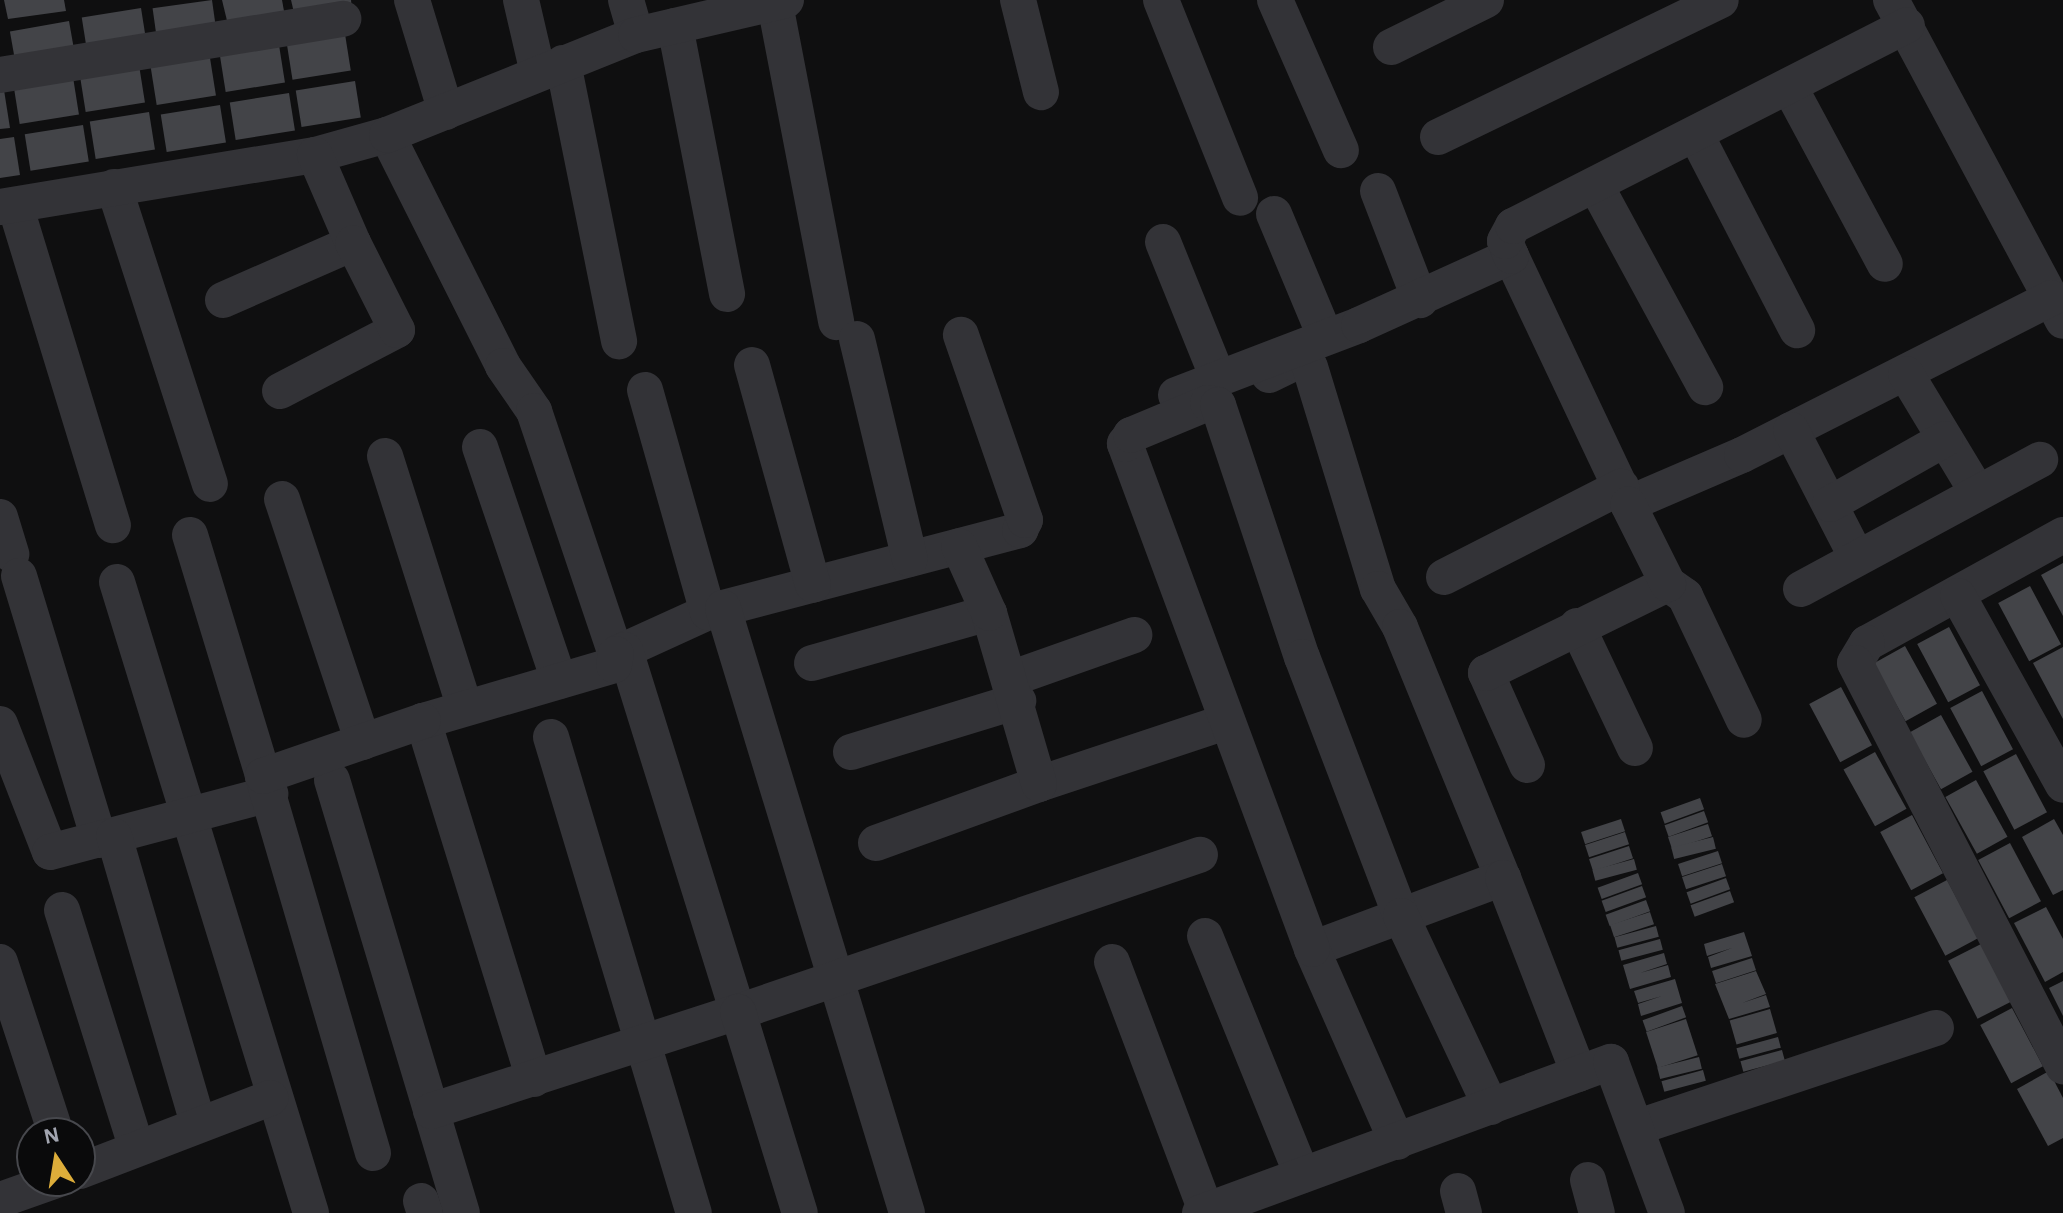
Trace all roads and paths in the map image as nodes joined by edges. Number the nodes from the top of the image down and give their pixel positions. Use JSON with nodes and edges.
{"nodes":[{"id":1,"x":412,"y":0,"type":"edge"},
{"id":2,"x":521,"y":0,"type":"edge"},
{"id":3,"x":626,"y":0,"type":"edge"},
{"id":4,"x":1018,"y":0,"type":"edge"},
{"id":5,"x":1161,"y":0,"type":"edge"},
{"id":6,"x":1275,"y":0,"type":"edge"},
{"id":7,"x":1486,"y":0,"type":"edge"},
{"id":8,"x":1721,"y":0,"type":"edge"},
{"id":9,"x":780,"y":2,"type":"edge"},
{"id":10,"x":725,"y":7,"type":"edge"},
{"id":11,"x":1899,"y":13,"type":"edge"},
{"id":12,"x":343,"y":19,"type":"dead end"},
{"id":13,"x":675,"y":26,"type":"junction"},
{"id":14,"x":636,"y":35,"type":"junction"},
{"id":15,"x":1391,"y":47,"type":"dead end"},
{"id":16,"x":551,"y":68,"type":"junction"},
{"id":17,"x":0,"y":75,"type":"edge"},
{"id":18,"x":1789,"y":86,"type":"junction"},
{"id":19,"x":1041,"y":92,"type":"dead end"},
{"id":20,"x":446,"y":112,"type":"junction"},
{"id":21,"x":387,"y":135,"type":"junction"},
{"id":22,"x":1696,"y":135,"type":"junction"},
{"id":23,"x":1438,"y":137,"type":"dead end"},
{"id":24,"x":1341,"y":150,"type":"dead end"},
{"id":25,"x":315,"y":155,"type":"junction"},
{"id":26,"x":1596,"y":186,"type":"junction"},
{"id":27,"x":114,"y":187,"type":"junction"},
{"id":28,"x":1378,"y":191,"type":"dead end"},
{"id":29,"x":1240,"y":198,"type":"dead end"},
{"id":30,"x":7,"y":206,"type":"edge"},
{"id":31,"x":1274,"y":214,"type":"dead end"},
{"id":32,"x":1163,"y":242,"type":"dead end"},
{"id":33,"x":353,"y":243,"type":"junction"},
{"id":34,"x":1511,"y":256,"type":"junction"},
{"id":35,"x":1885,"y":264,"type":"dead end"},
{"id":36,"x":727,"y":294,"type":"dead end"},
{"id":37,"x":223,"y":300,"type":"dead end"},
{"id":38,"x":1420,"y":300,"type":"junction"},
{"id":39,"x":2057,"y":309,"type":"edge"},
{"id":40,"x":1797,"y":330,"type":"dead end"},
{"id":41,"x":961,"y":335,"type":"dead end"},
{"id":42,"x":1325,"y":336,"type":"junction"},
{"id":43,"x":619,"y":341,"type":"dead end"},
{"id":44,"x":752,"y":365,"type":"dead end"},
{"id":45,"x":1906,"y":374,"type":"junction"},
{"id":46,"x":1705,"y":387,"type":"dead end"},
{"id":47,"x":645,"y":390,"type":"dead end"},
{"id":48,"x":1216,"y":390,"type":"junction"},
{"id":49,"x":280,"y":391,"type":"dead end"},
{"id":50,"x":1138,"y":410,"type":"dead end"},
{"id":51,"x":1791,"y":430,"type":"junction"},
{"id":52,"x":1945,"y":439,"type":"junction"},
{"id":53,"x":480,"y":447,"type":"dead end"},
{"id":54,"x":385,"y":456,"type":"dead end"},
{"id":55,"x":2040,"y":460,"type":"dead end"},
{"id":56,"x":210,"y":484,"type":"dead end"},
{"id":57,"x":1976,"y":490,"type":"junction"},
{"id":58,"x":1625,"y":496,"type":"junction"},
{"id":59,"x":282,"y":499,"type":"dead end"},
{"id":60,"x":1830,"y":504,"type":"junction"},
{"id":61,"x":0,"y":517,"type":"edge"},
{"id":62,"x":113,"y":525,"type":"dead end"},
{"id":63,"x":190,"y":535,"type":"dead end"},
{"id":64,"x":2063,"y":535,"type":"edge"},
{"id":65,"x":959,"y":546,"type":"junction"},
{"id":66,"x":1856,"y":556,"type":"junction"},
{"id":67,"x":910,"y":559,"type":"junction"},
{"id":68,"x":1444,"y":577,"type":"dead end"},
{"id":69,"x":117,"y":582,"type":"dead end"},
{"id":70,"x":1668,"y":584,"type":"junction"},
{"id":71,"x":813,"y":585,"type":"junction"},
{"id":72,"x":1801,"y":589,"type":"dead end"},
{"id":73,"x":1958,"y":596,"type":"junction"},
{"id":74,"x":716,"y":610,"type":"junction"},
{"id":75,"x":989,"y":613,"type":"junction"},
{"id":76,"x":1577,"y":626,"type":"junction"},
{"id":77,"x":1134,"y":635,"type":"dead end"},
{"id":78,"x":620,"y":652,"type":"junction"},
{"id":79,"x":812,"y":663,"type":"dead end"},
{"id":80,"x":559,"y":681,"type":"junction"},
{"id":81,"x":1014,"y":690,"type":"junction"},
{"id":82,"x":465,"y":708,"type":"junction"},
{"id":83,"x":1744,"y":720,"type":"dead end"},
{"id":84,"x":423,"y":721,"type":"junction"},
{"id":85,"x":1225,"y":722,"type":"junction"},
{"id":86,"x":0,"y":724,"type":"edge"},
{"id":87,"x":551,"y":737,"type":"dead end"},
{"id":88,"x":363,"y":742,"type":"junction"},
{"id":89,"x":1635,"y":748,"type":"dead end"},
{"id":90,"x":851,"y":752,"type":"dead end"},
{"id":91,"x":1527,"y":765,"type":"dead end"},
{"id":92,"x":332,"y":780,"type":"dead end"},
{"id":93,"x":1039,"y":784,"type":"junction"},
{"id":94,"x":267,"y":785,"type":"junction"},
{"id":95,"x":2063,"y":785,"type":"edge"},
{"id":96,"x":189,"y":816,"type":"junction"},
{"id":97,"x":106,"y":838,"type":"junction"},
{"id":98,"x":876,"y":843,"type":"dead end"},
{"id":99,"x":1200,"y":855,"type":"dead end"},
{"id":100,"x":1503,"y":878,"type":"junction"},
{"id":101,"x":62,"y":910,"type":"dead end"},
{"id":102,"x":1401,"y":916,"type":"junction"},
{"id":103,"x":1205,"y":936,"type":"dead end"},
{"id":104,"x":1312,"y":949,"type":"junction"},
{"id":105,"x":0,"y":962,"type":"edge"},
{"id":106,"x":1112,"y":962,"type":"dead end"},
{"id":107,"x":840,"y":981,"type":"junction"},
{"id":108,"x":738,"y":1012,"type":"junction"},
{"id":109,"x":1936,"y":1028,"type":"dead end"},
{"id":110,"x":640,"y":1044,"type":"junction"},
{"id":111,"x":2063,"y":1066,"type":"edge"},
{"id":112,"x":1579,"y":1074,"type":"junction"},
{"id":113,"x":534,"y":1079,"type":"junction"},
{"id":114,"x":270,"y":1098,"type":"junction"},
{"id":115,"x":1491,"y":1107,"type":"junction"},
{"id":116,"x":431,"y":1111,"type":"junction"},
{"id":117,"x":51,"y":1117,"type":"edge"},
{"id":118,"x":198,"y":1123,"type":"junction"},
{"id":119,"x":1638,"y":1127,"type":"junction"},
{"id":120,"x":1397,"y":1142,"type":"junction"},
{"id":121,"x":136,"y":1146,"type":"junction"},
{"id":122,"x":373,"y":1153,"type":"dead end"},
{"id":123,"x":96,"y":1164,"type":"edge"},
{"id":124,"x":1302,"y":1175,"type":"junction"},
{"id":125,"x":1203,"y":1212,"type":"edge"},
{"id":126,"x":311,"y":1213,"type":"edge"},
{"id":127,"x":462,"y":1213,"type":"edge"},
{"id":128,"x":694,"y":1213,"type":"edge"},
{"id":129,"x":800,"y":1213,"type":"edge"},
{"id":130,"x":907,"y":1213,"type":"edge"},
{"id":131,"x":1667,"y":1213,"type":"edge"}],
"edges":[{"from":1,"to":20,"type":"street"},
{"from":2,"to":16,"type":"street"},
{"from":3,"to":14,"type":"street"},
{"from":4,"to":19,"type":"street"},
{"from":5,"to":29,"type":"street"},
{"from":6,"to":24,"type":"street"},
{"from":7,"to":15,"type":"street"},
{"from":8,"to":23,"type":"street"},
{"from":9,"to":10,"type":"street"},
{"from":9,"to":67,"type":"street"},
{"from":10,"to":13,"type":"street"},
{"from":11,"to":18,"type":"street"},
{"from":11,"to":39,"type":"street"},
{"from":12,"to":17,"type":"street"},
{"from":13,"to":14,"type":"street"},
{"from":13,"to":36,"type":"street"},
{"from":14,"to":16,"type":"street"},
{"from":16,"to":20,"type":"street"},
{"from":16,"to":43,"type":"street"},
{"from":18,"to":22,"type":"street"},
{"from":18,"to":35,"type":"street"},
{"from":20,"to":21,"type":"street"},
{"from":21,"to":25,"type":"street"},
{"from":21,"to":78,"type":"street"},
{"from":22,"to":26,"type":"street"},
{"from":22,"to":40,"type":"street"},
{"from":25,"to":27,"type":"street"},
{"from":25,"to":33,"type":"street"},
{"from":26,"to":34,"type":"street"},
{"from":26,"to":46,"type":"street"},
{"from":27,"to":30,"type":"street"},
{"from":27,"to":56,"type":"street"},
{"from":28,"to":38,"type":"street"},
{"from":30,"to":62,"type":"street"},
{"from":31,"to":42,"type":"street"},
{"from":32,"to":48,"type":"street"},
{"from":33,"to":37,"type":"street"},
{"from":33,"to":49,"type":"street"},
{"from":34,"to":38,"type":"street"},
{"from":34,"to":58,"type":"street"},
{"from":38,"to":42,"type":"street"},
{"from":39,"to":45,"type":"street"},
{"from":41,"to":65,"type":"street"},
{"from":42,"to":48,"type":"street"},
{"from":44,"to":71,"type":"street"},
{"from":45,"to":51,"type":"street"},
{"from":45,"to":52,"type":"street"},
{"from":47,"to":74,"type":"street"},
{"from":48,"to":50,"type":"street"},
{"from":48,"to":85,"type":"street"},
{"from":48,"to":100,"type":"street"},
{"from":48,"to":102,"type":"street"},
{"from":51,"to":58,"type":"street"},
{"from":51,"to":60,"type":"street"},
{"from":52,"to":57,"type":"street"},
{"from":52,"to":60,"type":"street"},
{"from":53,"to":80,"type":"street"},
{"from":54,"to":82,"type":"street"},
{"from":55,"to":57,"type":"street"},
{"from":57,"to":66,"type":"street"},
{"from":58,"to":68,"type":"street"},
{"from":58,"to":70,"type":"street"},
{"from":59,"to":88,"type":"street"},
{"from":60,"to":66,"type":"street"},
{"from":61,"to":97,"type":"street"},
{"from":63,"to":94,"type":"street"},
{"from":64,"to":73,"type":"street"},
{"from":65,"to":67,"type":"street"},
{"from":65,"to":75,"type":"street"},
{"from":66,"to":72,"type":"street"},
{"from":67,"to":71,"type":"street"},
{"from":69,"to":96,"type":"street"},
{"from":70,"to":76,"type":"street"},
{"from":70,"to":83,"type":"street"},
{"from":71,"to":74,"type":"street"},
{"from":73,"to":95,"type":"street"},
{"from":73,"to":111,"type":"street"},
{"from":74,"to":78,"type":"street"},
{"from":74,"to":107,"type":"street"},
{"from":75,"to":79,"type":"street"},
{"from":75,"to":81,"type":"street"},
{"from":76,"to":89,"type":"street"},
{"from":76,"to":91,"type":"street"},
{"from":77,"to":81,"type":"street"},
{"from":78,"to":80,"type":"street"},
{"from":78,"to":108,"type":"street"},
{"from":80,"to":82,"type":"street"},
{"from":81,"to":90,"type":"street"},
{"from":81,"to":93,"type":"street"},
{"from":82,"to":84,"type":"street"},
{"from":84,"to":88,"type":"street"},
{"from":84,"to":113,"type":"street"},
{"from":85,"to":93,"type":"street"},
{"from":85,"to":104,"type":"street"},
{"from":86,"to":97,"type":"street"},
{"from":87,"to":110,"type":"street"},
{"from":88,"to":94,"type":"street"},
{"from":92,"to":116,"type":"street"},
{"from":93,"to":98,"type":"street"},
{"from":94,"to":96,"type":"street"},
{"from":94,"to":122,"type":"street"},
{"from":96,"to":97,"type":"street"},
{"from":96,"to":114,"type":"street"},
{"from":97,"to":118,"type":"street"},
{"from":99,"to":107,"type":"street"},
{"from":100,"to":102,"type":"street"},
{"from":100,"to":112,"type":"street"},
{"from":101,"to":121,"type":"street"},
{"from":102,"to":104,"type":"street"},
{"from":102,"to":115,"type":"street"},
{"from":103,"to":124,"type":"street"},
{"from":104,"to":120,"type":"street"},
{"from":105,"to":117,"type":"street"},
{"from":106,"to":125,"type":"street"},
{"from":107,"to":108,"type":"street"},
{"from":107,"to":130,"type":"street"},
{"from":108,"to":110,"type":"street"},
{"from":108,"to":129,"type":"street"},
{"from":109,"to":119,"type":"street"},
{"from":110,"to":113,"type":"street"},
{"from":110,"to":128,"type":"street"},
{"from":112,"to":115,"type":"street"},
{"from":112,"to":119,"type":"street"},
{"from":113,"to":116,"type":"street"},
{"from":114,"to":118,"type":"street"},
{"from":114,"to":126,"type":"street"},
{"from":115,"to":120,"type":"street"},
{"from":116,"to":127,"type":"street"},
{"from":118,"to":121,"type":"street"},
{"from":119,"to":131,"type":"street"},
{"from":120,"to":124,"type":"street"},
{"from":121,"to":123,"type":"street"},
{"from":124,"to":125,"type":"street"}]}
